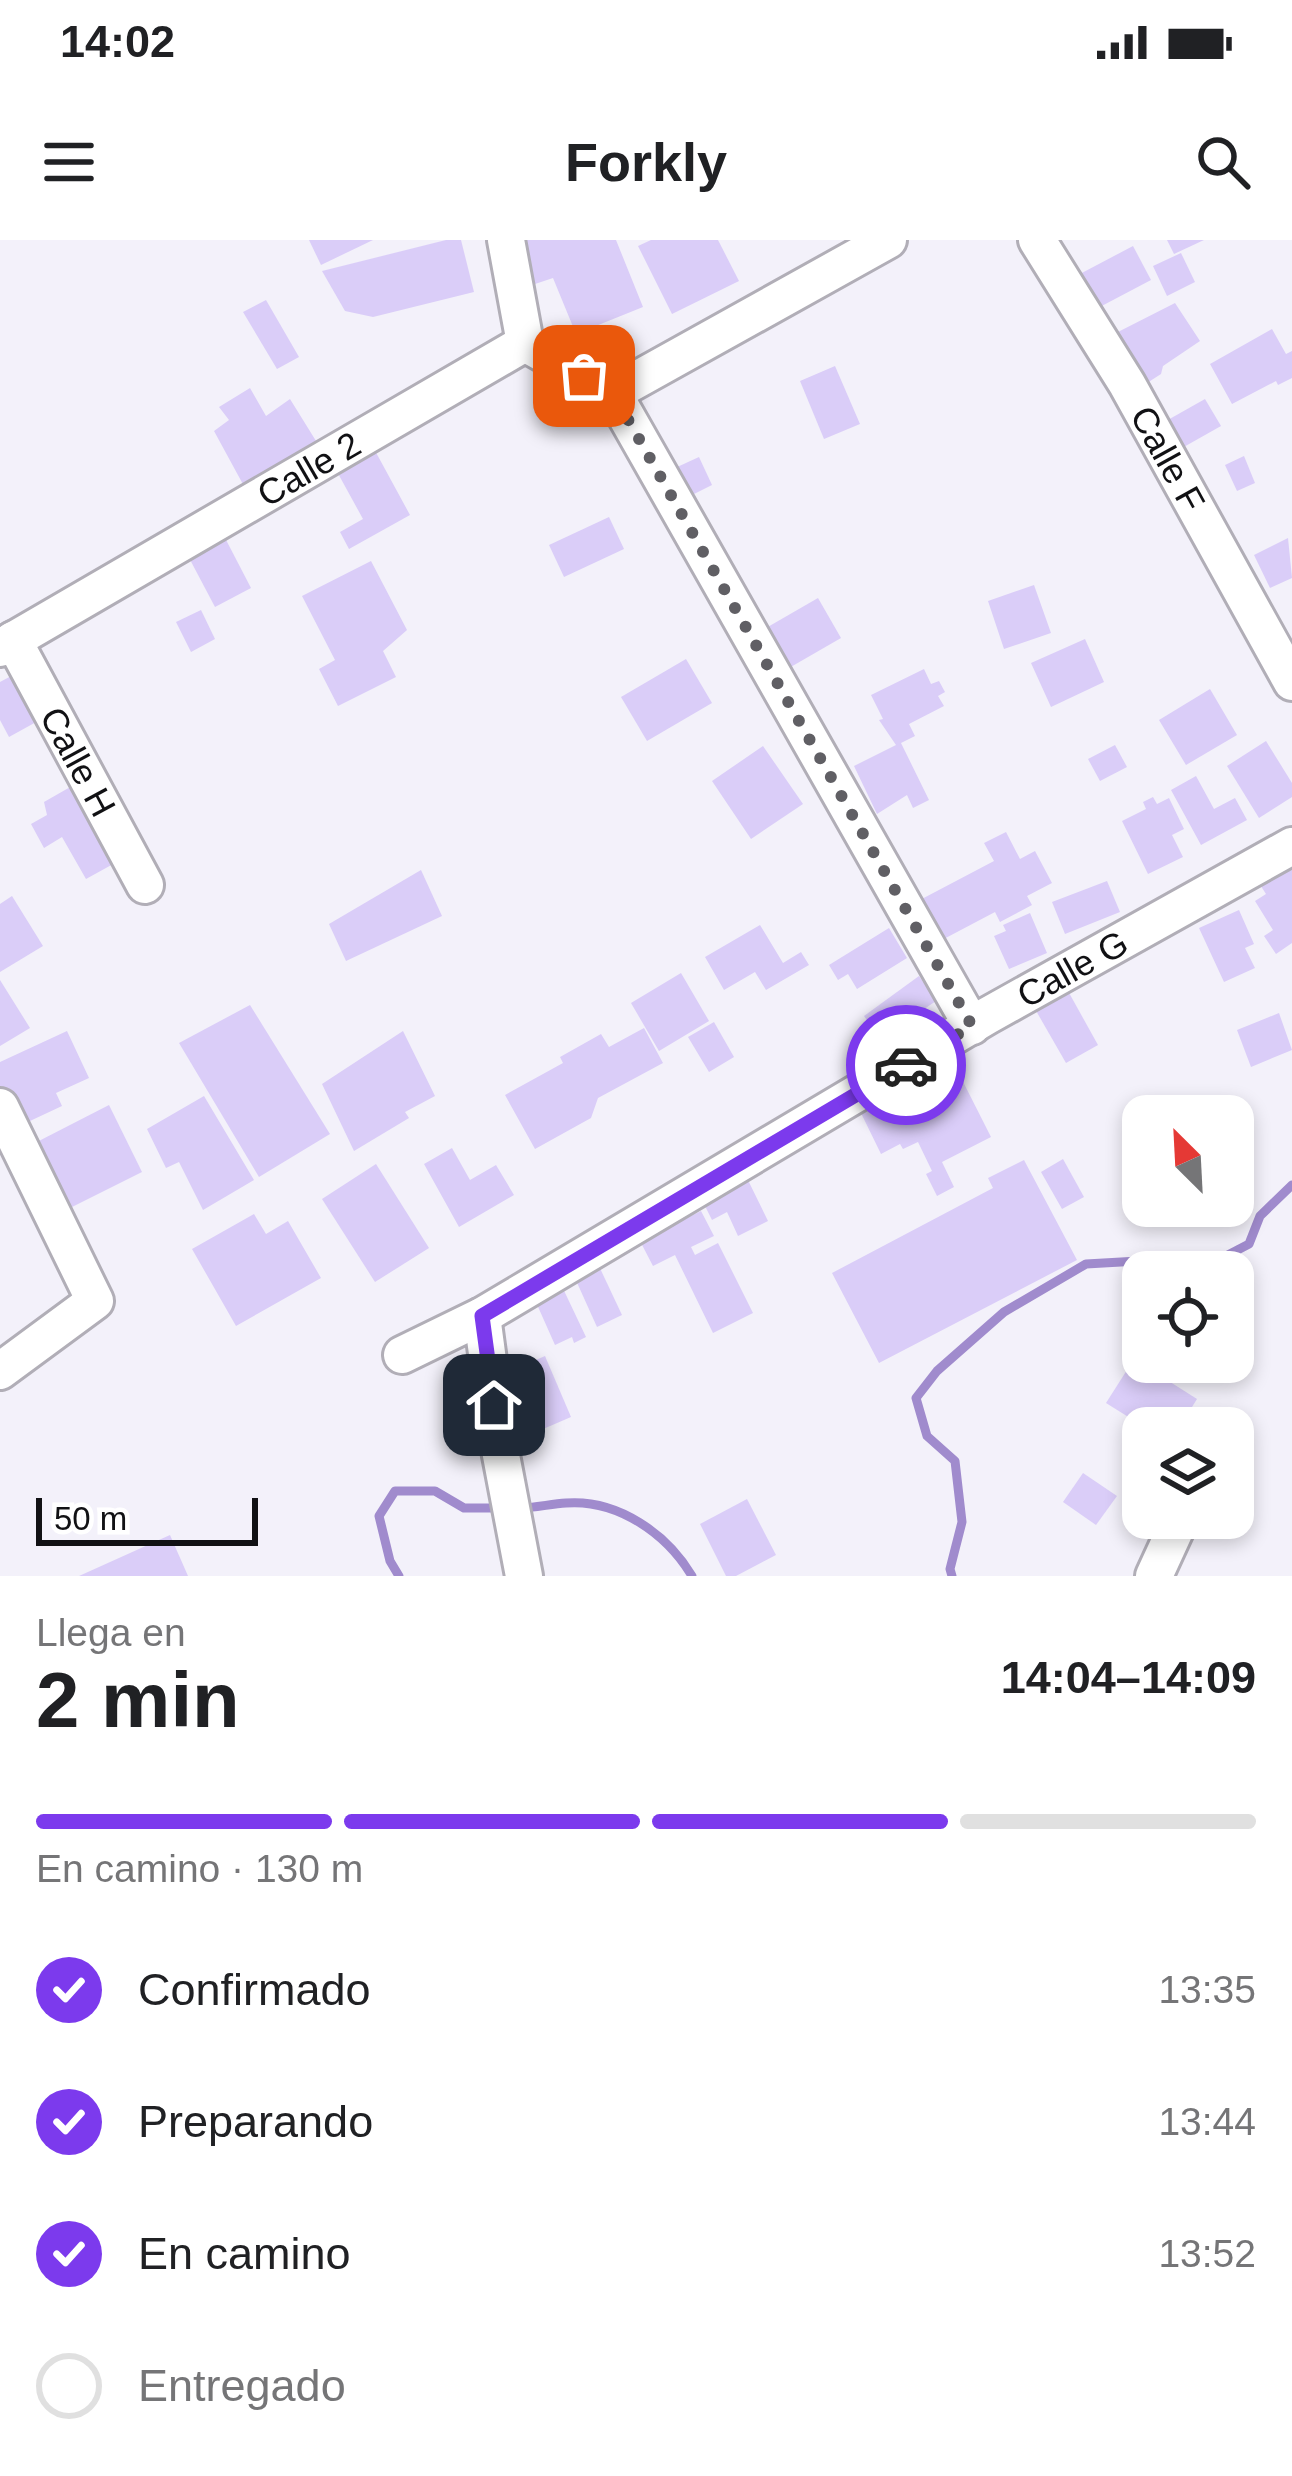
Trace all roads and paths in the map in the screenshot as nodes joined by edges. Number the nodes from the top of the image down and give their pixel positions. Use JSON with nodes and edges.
{"nodes":[{"id":1,"x":506,"y":240,"type":"edge"},
{"id":2,"x":888,"y":240,"type":"edge"},
{"id":3,"x":1037,"y":240,"type":"edge"},
{"id":4,"x":525,"y":344,"type":"junction"},
{"id":5,"x":613,"y":393,"type":"junction"},
{"id":6,"x":6,"y":644,"type":"edge"},
{"id":7,"x":1292,"y":682,"type":"edge"},
{"id":8,"x":1292,"y":846,"type":"edge"},
{"id":9,"x":145,"y":885,"type":"dead end"},
{"id":10,"x":972,"y":1026,"type":"junction"},
{"id":11,"x":0,"y":1107,"type":"edge"},
{"id":12,"x":482,"y":1316,"type":"junction"},
{"id":13,"x":402,"y":1355,"type":"dead end"},
{"id":14,"x":0,"y":1370,"type":"edge"},
{"id":15,"x":1172,"y":1539,"type":"edge"},
{"id":16,"x":524,"y":1576,"type":"edge"},
{"id":17,"x":1154,"y":1576,"type":"edge"}],
"edges":[{"from":1,"to":4,"type":"street"},
{"from":2,"to":5,"type":"street"},
{"from":3,"to":7,"type":"street","name":"Calle F"},
{"from":4,"to":5,"type":"street"},
{"from":4,"to":6,"type":"street","name":"Calle 2"},
{"from":5,"to":10,"type":"street"},
{"from":6,"to":9,"type":"street","name":"Calle H"},
{"from":8,"to":10,"type":"street","name":"Calle G"},
{"from":10,"to":12,"type":"street","name":"Calle G"},
{"from":11,"to":14,"type":"street"},
{"from":12,"to":13,"type":"street","name":"Calle G"},
{"from":12,"to":16,"type":"street"},
{"from":15,"to":17,"type":"street"}]}
